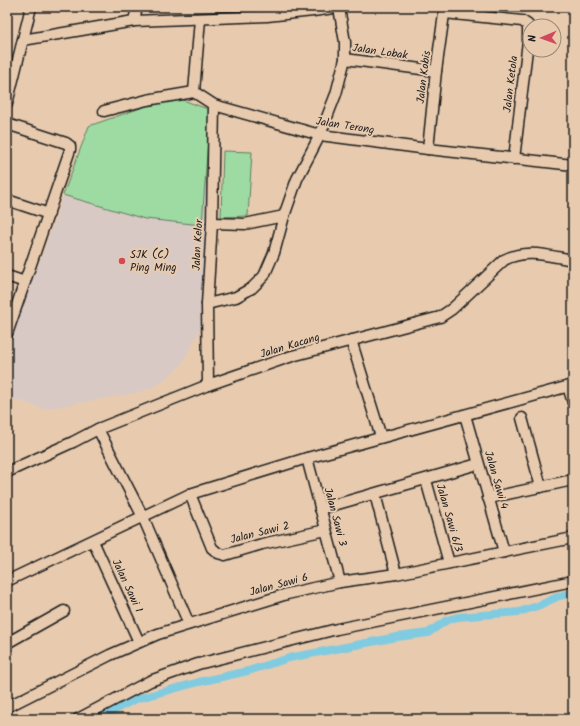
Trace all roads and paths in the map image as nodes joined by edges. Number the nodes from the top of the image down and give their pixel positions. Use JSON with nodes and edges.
{"nodes":[{"id":1,"x":31,"y":7,"type":"edge"},
{"id":2,"x":137,"y":7,"type":"edge"},
{"id":3,"x":340,"y":7,"type":"edge"},
{"id":4,"x":445,"y":10,"type":"edge"},
{"id":5,"x":200,"y":18,"type":"junction"},
{"id":6,"x":134,"y":21,"type":"junction"},
{"id":7,"x":23,"y":40,"type":"junction"},
{"id":8,"x":345,"y":59,"type":"junction"},
{"id":9,"x":436,"y":71,"type":"junction"},
{"id":10,"x":194,"y":92,"type":"junction"},
{"id":11,"x":7,"y":104,"type":"edge"},
{"id":12,"x":214,"y":105,"type":"junction"},
{"id":13,"x":104,"y":110,"type":"dead end"},
{"id":14,"x":7,"y":124,"type":"edge"},
{"id":15,"x":320,"y":135,"type":"junction"},
{"id":16,"x":428,"y":149,"type":"junction"},
{"id":17,"x":514,"y":159,"type":"junction"},
{"id":18,"x":573,"y":166,"type":"edge"},
{"id":19,"x":7,"y":200,"type":"edge"},
{"id":20,"x":49,"y":214,"type":"junction"},
{"id":21,"x":284,"y":216,"type":"junction"},
{"id":22,"x":212,"y":223,"type":"junction"},
{"id":23,"x":573,"y":260,"type":"edge"},
{"id":24,"x":7,"y":276,"type":"edge"},
{"id":25,"x":25,"y":282,"type":"junction"},
{"id":26,"x":207,"y":304,"type":"junction"},
{"id":27,"x":7,"y":334,"type":"edge"},
{"id":28,"x":351,"y":340,"type":"junction"},
{"id":29,"x":208,"y":385,"type":"junction"},
{"id":30,"x":571,"y":386,"type":"edge"},
{"id":31,"x":573,"y":403,"type":"edge"},
{"id":32,"x":465,"y":415,"type":"junction"},
{"id":33,"x":522,"y":418,"type":"dead end"},
{"id":34,"x":98,"y":429,"type":"junction"},
{"id":35,"x":381,"y":437,"type":"junction"},
{"id":36,"x":307,"y":458,"type":"junction"},
{"id":37,"x":478,"y":464,"type":"junction"},
{"id":38,"x":7,"y":472,"type":"edge"},
{"id":39,"x":426,"y":480,"type":"junction"},
{"id":40,"x":573,"y":480,"type":"edge"},
{"id":41,"x":541,"y":487,"type":"junction"},
{"id":42,"x":190,"y":494,"type":"junction"},
{"id":43,"x":375,"y":494,"type":"junction"},
{"id":44,"x":488,"y":498,"type":"junction"},
{"id":45,"x":320,"y":509,"type":"junction"},
{"id":46,"x":143,"y":517,"type":"junction"},
{"id":47,"x":326,"y":530,"type":"junction"},
{"id":48,"x":573,"y":538,"type":"edge"},
{"id":49,"x":93,"y":541,"type":"junction"},
{"id":50,"x":504,"y":552,"type":"junction"},
{"id":51,"x":449,"y":563,"type":"junction"},
{"id":52,"x":396,"y":574,"type":"junction"},
{"id":53,"x":573,"y":580,"type":"edge"},
{"id":54,"x":7,"y":581,"type":"edge"},
{"id":55,"x":340,"y":582,"type":"junction"},
{"id":56,"x":64,"y":611,"type":"dead end"},
{"id":57,"x":189,"y":624,"type":"junction"},
{"id":58,"x":139,"y":642,"type":"junction"},
{"id":59,"x":7,"y":643,"type":"edge"},
{"id":60,"x":7,"y":707,"type":"edge"},
{"id":61,"x":78,"y":719,"type":"edge"}],
"edges":[{"from":1,"to":7,"type":"street"},
{"from":2,"to":6,"type":"street"},
{"from":3,"to":5,"type":"street"},
{"from":3,"to":8,"type":"street"},
{"from":4,"to":9,"type":"street","name":"Jalan Kobis"},
{"from":4,"to":17,"type":"street","name":"Jalan Ketola"},
{"from":5,"to":6,"type":"street"},
{"from":5,"to":10,"type":"street"},
{"from":6,"to":7,"type":"street"},
{"from":7,"to":11,"type":"street"},
{"from":8,"to":9,"type":"street","name":"Jalan Lobak"},
{"from":8,"to":15,"type":"street"},
{"from":9,"to":16,"type":"street","name":"Jalan Kobis"},
{"from":10,"to":12,"type":"street","name":"Jalan Terong"},
{"from":10,"to":13,"type":"street"},
{"from":12,"to":15,"type":"street","name":"Jalan Terong"},
{"from":12,"to":22,"type":"street","name":"Jalan Kelor"},
{"from":14,"to":20,"type":"street"},
{"from":15,"to":16,"type":"street","name":"Jalan Terong"},
{"from":15,"to":21,"type":"street"},
{"from":16,"to":17,"type":"street","name":"Jalan Terong"},
{"from":17,"to":18,"type":"street","name":"Jalan Terong"},
{"from":19,"to":20,"type":"street"},
{"from":20,"to":25,"type":"street"},
{"from":21,"to":22,"type":"street"},
{"from":21,"to":26,"type":"street"},
{"from":22,"to":26,"type":"street","name":"Jalan Kelor"},
{"from":23,"to":28,"type":"street","name":"Jalan Kacang"},
{"from":24,"to":25,"type":"street"},
{"from":25,"to":27,"type":"street"},
{"from":26,"to":29,"type":"street","name":"Jalan Kelor"},
{"from":28,"to":29,"type":"street","name":"Jalan Kacang"},
{"from":28,"to":35,"type":"street"},
{"from":29,"to":34,"type":"street","name":"Jalan Kacang"},
{"from":30,"to":31,"type":"street"},
{"from":30,"to":32,"type":"street"},
{"from":32,"to":35,"type":"street"},
{"from":32,"to":37,"type":"street","name":"Jalan Sawi 4"},
{"from":33,"to":41,"type":"street"},
{"from":34,"to":38,"type":"street","name":"Jalan Kacang"},
{"from":34,"to":46,"type":"street"},
{"from":35,"to":36,"type":"street"},
{"from":36,"to":42,"type":"street"},
{"from":36,"to":45,"type":"street","name":"Jalan Sawi 3"},
{"from":37,"to":39,"type":"street"},
{"from":37,"to":44,"type":"street","name":"Jalan Sawi 4"},
{"from":39,"to":43,"type":"street"},
{"from":39,"to":51,"type":"street","name":"Jalan Sawi 6/3"},
{"from":40,"to":41,"type":"street"},
{"from":41,"to":44,"type":"street"},
{"from":42,"to":46,"type":"street"},
{"from":42,"to":47,"type":"street","name":"Jalan Sawi 2"},
{"from":43,"to":45,"type":"street"},
{"from":43,"to":52,"type":"street"},
{"from":44,"to":50,"type":"street","name":"Jalan Sawi 4"},
{"from":45,"to":47,"type":"street","name":"Jalan Sawi 3"},
{"from":46,"to":49,"type":"street"},
{"from":46,"to":57,"type":"street"},
{"from":47,"to":55,"type":"street","name":"Jalan Sawi 3"},
{"from":48,"to":50,"type":"street","name":"Jalan Sawi 6"},
{"from":49,"to":54,"type":"street"},
{"from":49,"to":58,"type":"street","name":"Jalan Sawi 1"},
{"from":50,"to":51,"type":"street","name":"Jalan Sawi 6"},
{"from":51,"to":52,"type":"street","name":"Jalan Sawi 6"},
{"from":52,"to":55,"type":"street","name":"Jalan Sawi 6"},
{"from":53,"to":61,"type":"street"},
{"from":55,"to":57,"type":"street","name":"Jalan Sawi 6"},
{"from":56,"to":59,"type":"street"},
{"from":57,"to":58,"type":"street","name":"Jalan Sawi 6"},
{"from":58,"to":60,"type":"street","name":"Jalan Sawi 6"}]}
